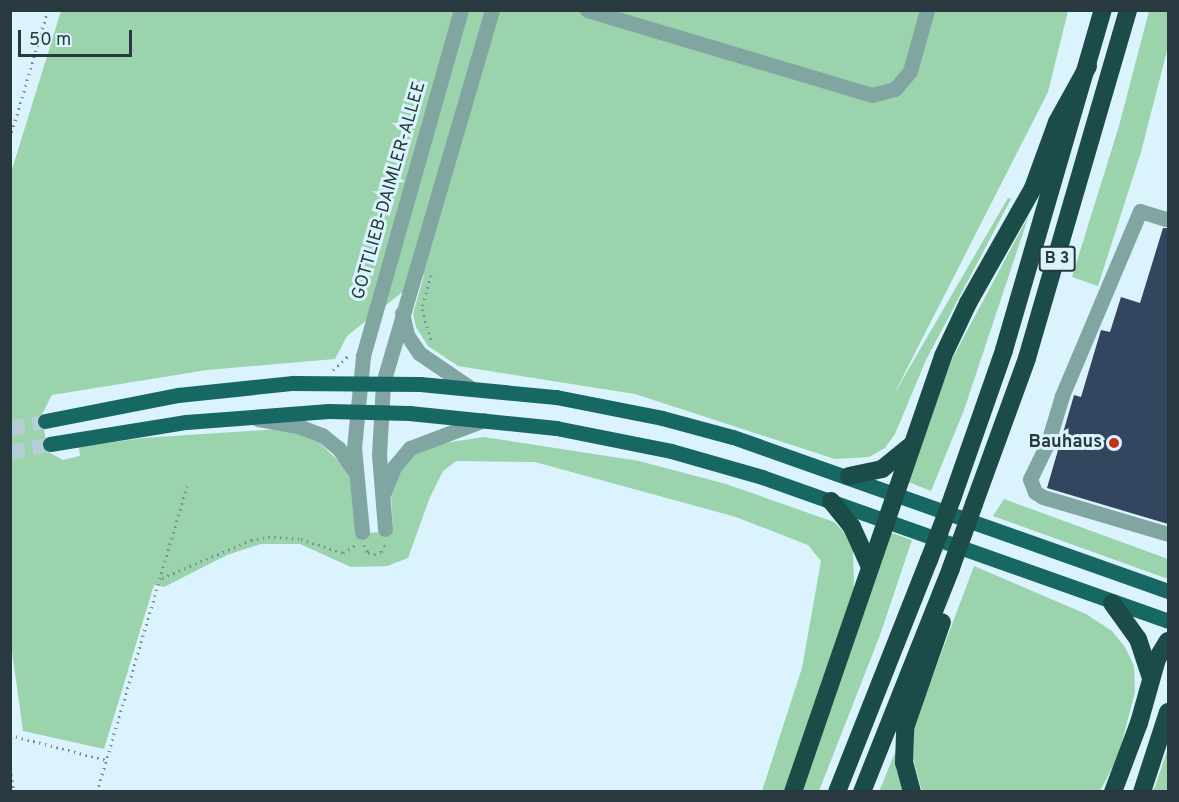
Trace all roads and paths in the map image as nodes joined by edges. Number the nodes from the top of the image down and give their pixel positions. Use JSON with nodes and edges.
{"nodes":[{"id":1,"x":48,"y":10,"type":"edge"},
{"id":2,"x":461,"y":10,"type":"edge"},
{"id":3,"x":492,"y":10,"type":"edge"},
{"id":4,"x":587,"y":10,"type":"edge"},
{"id":5,"x":927,"y":10,"type":"edge"},
{"id":6,"x":1103,"y":10,"type":"edge"},
{"id":7,"x":1128,"y":10,"type":"edge"},
{"id":8,"x":1088,"y":66,"type":"junction"},
{"id":9,"x":10,"y":138,"type":"edge"},
{"id":10,"x":1166,"y":219,"type":"dead end"},
{"id":11,"x":418,"y":256,"type":"junction"},
{"id":12,"x":402,"y":311,"type":"junction"},
{"id":13,"x":424,"y":358,"type":"junction"},
{"id":14,"x":359,"y":383,"type":"junction"},
{"id":15,"x":383,"y":383,"type":"junction"},
{"id":16,"x":469,"y":387,"type":"junction"},
{"id":17,"x":355,"y":411,"type":"junction"},
{"id":18,"x":380,"y":412,"type":"junction"},
{"id":19,"x":243,"y":416,"type":"junction"},
{"id":20,"x":486,"y":419,"type":"junction"},
{"id":21,"x":45,"y":421,"type":"tunnel mouth"},
{"id":22,"x":50,"y":444,"type":"tunnel mouth"},
{"id":23,"x":911,"y":445,"type":"junction"},
{"id":24,"x":355,"y":472,"type":"junction"},
{"id":25,"x":849,"y":476,"type":"junction"},
{"id":26,"x":187,"y":486,"type":"dead end"},
{"id":27,"x":896,"y":493,"type":"junction"},
{"id":28,"x":382,"y":501,"type":"junction"},
{"id":29,"x":831,"y":501,"type":"junction"},
{"id":30,"x":886,"y":520,"type":"junction"},
{"id":31,"x":385,"y":529,"type":"joint"},
{"id":32,"x":362,"y":531,"type":"junction"},
{"id":33,"x":1168,"y":534,"type":"edge"},
{"id":34,"x":870,"y":567,"type":"junction"},
{"id":35,"x":948,"y":575,"type":"junction"},
{"id":36,"x":162,"y":578,"type":"junction"},
{"id":37,"x":1168,"y":591,"type":"edge"},
{"id":38,"x":1112,"y":603,"type":"junction"},
{"id":39,"x":1168,"y":621,"type":"edge"},
{"id":40,"x":1168,"y":641,"type":"edge"},
{"id":41,"x":1151,"y":679,"type":"junction"},
{"id":42,"x":1168,"y":712,"type":"edge"},
{"id":43,"x":10,"y":735,"type":"edge"},
{"id":44,"x":106,"y":760,"type":"junction"},
{"id":45,"x":10,"y":768,"type":"edge"},
{"id":46,"x":14,"y":792,"type":"edge"},
{"id":47,"x":97,"y":792,"type":"edge"},
{"id":48,"x":793,"y":792,"type":"edge"},
{"id":49,"x":837,"y":792,"type":"edge"},
{"id":50,"x":862,"y":792,"type":"edge"},
{"id":51,"x":912,"y":792,"type":"edge"},
{"id":52,"x":1113,"y":792,"type":"edge"},
{"id":53,"x":1142,"y":792,"type":"edge"}],
"edges":[{"from":1,"to":9,"type":"path"},
{"from":2,"to":14,"type":"street","name":"GOTTLIEB-DAIMLER-ALLEE"},
{"from":3,"to":11,"type":"street"},
{"from":4,"to":5,"type":"street"},
{"from":6,"to":8,"type":"highway","number":"B 3"},
{"from":7,"to":35,"type":"highway","number":"B 3","bridge":true},
{"from":8,"to":23,"type":"highway"},
{"from":8,"to":49,"type":"highway","number":"B 3","bridge":true},
{"from":10,"to":33,"type":"street"},
{"from":11,"to":12,"type":"street"},
{"from":11,"to":13,"type":"path"},
{"from":12,"to":13,"type":"street"},
{"from":12,"to":15,"type":"street"},
{"from":13,"to":16,"type":"street"},
{"from":14,"to":15,"type":"main road"},
{"from":14,"to":17,"type":"street","name":"GOTTLIEB-DAIMLER-ALLEE"},
{"from":14,"to":21,"type":"main road"},
{"from":15,"to":16,"type":"main road"},
{"from":15,"to":18,"type":"street"},
{"from":16,"to":25,"type":"main road"},
{"from":17,"to":18,"type":"main road"},
{"from":17,"to":19,"type":"main road"},
{"from":17,"to":24,"type":"street","name":"GOTTLIEB-DAIMLER-ALLEE"},
{"from":18,"to":20,"type":"main road"},
{"from":18,"to":28,"type":"street"},
{"from":19,"to":22,"type":"main road"},
{"from":19,"to":24,"type":"street"},
{"from":20,"to":28,"type":"street"},
{"from":20,"to":29,"type":"main road"},
{"from":23,"to":25,"type":"highway"},
{"from":23,"to":27,"type":"highway"},
{"from":24,"to":32,"type":"street","name":"GOTTLIEB-DAIMLER-ALLEE"},
{"from":25,"to":27,"type":"main road"},
{"from":26,"to":36,"type":"path"},
{"from":27,"to":30,"type":"highway"},
{"from":27,"to":37,"type":"main road"},
{"from":28,"to":31,"type":"street"},
{"from":29,"to":30,"type":"main road"},
{"from":29,"to":34,"type":"highway"},
{"from":30,"to":34,"type":"highway"},
{"from":30,"to":38,"type":"main road"},
{"from":31,"to":32,"type":"path"},
{"from":32,"to":36,"type":"path"},
{"from":34,"to":48,"type":"highway"},
{"from":35,"to":50,"type":"highway","number":"B 3"},
{"from":35,"to":51,"type":"highway"},
{"from":36,"to":44,"type":"path"},
{"from":38,"to":39,"type":"main road"},
{"from":38,"to":41,"type":"highway"},
{"from":40,"to":41,"type":"highway"},
{"from":41,"to":52,"type":"highway"},
{"from":42,"to":53,"type":"highway"},
{"from":43,"to":44,"type":"path"},
{"from":44,"to":47,"type":"path"},
{"from":45,"to":46,"type":"path"}]}
